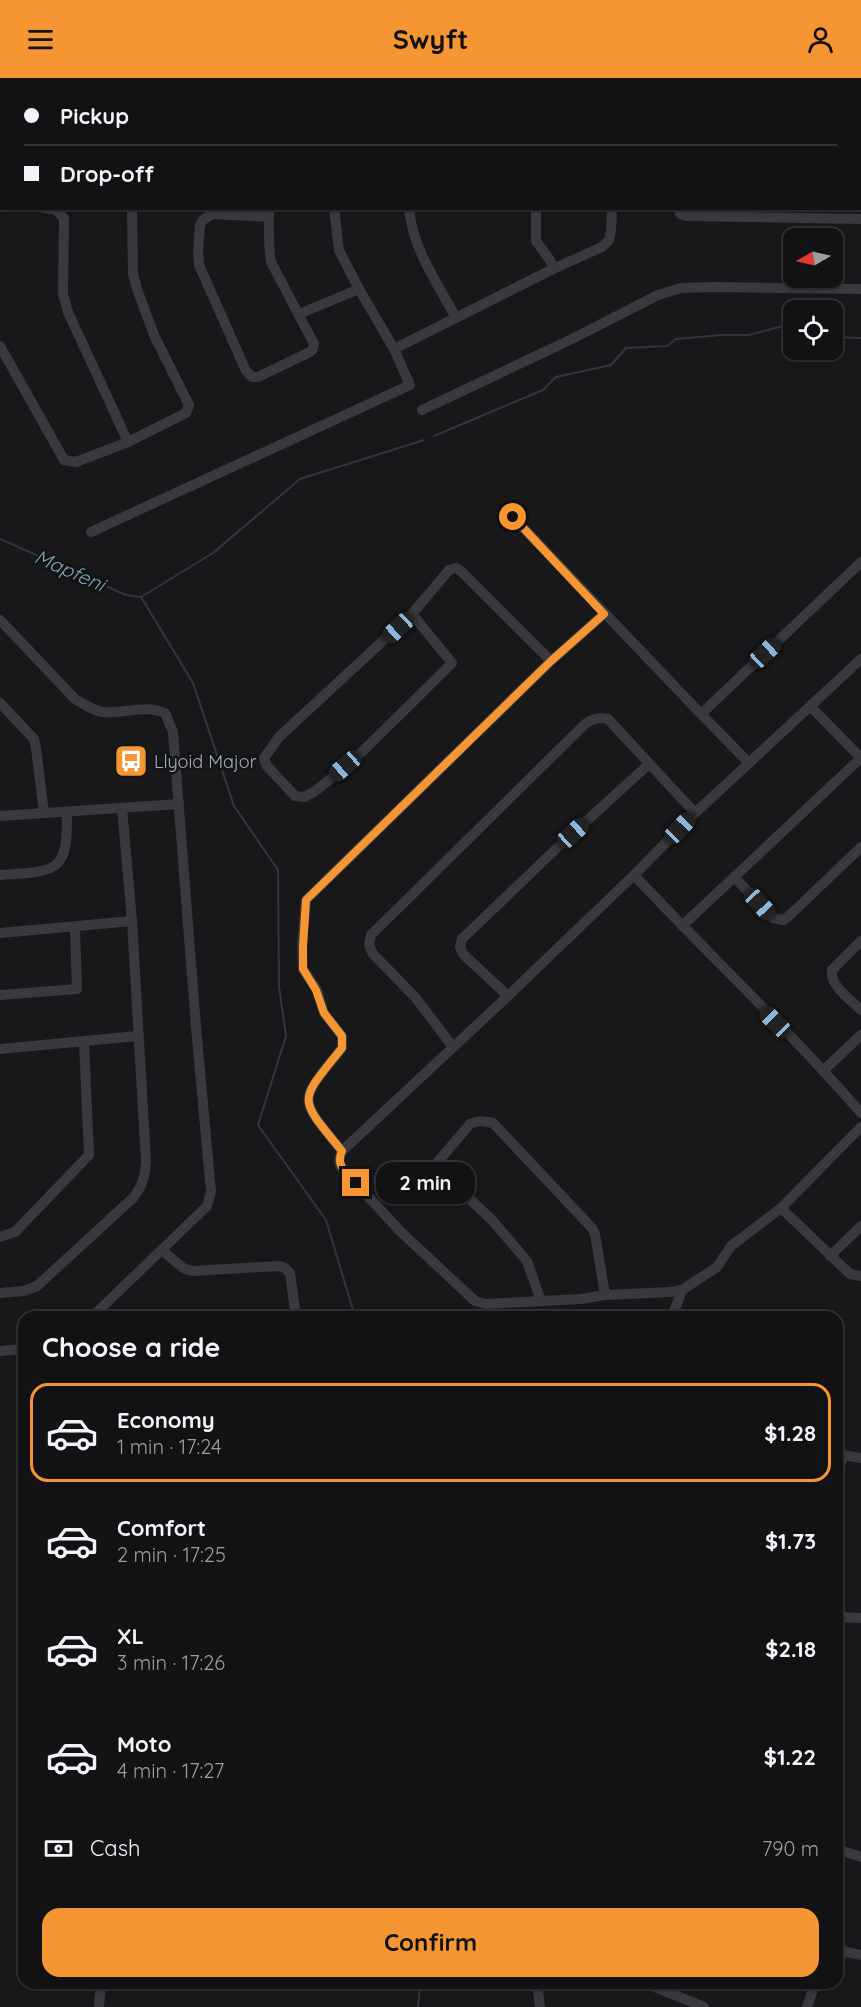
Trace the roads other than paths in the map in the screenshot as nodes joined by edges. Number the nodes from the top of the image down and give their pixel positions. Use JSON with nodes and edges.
{"nodes":[{"id":1,"x":57,"y":210,"type":"edge"},
{"id":2,"x":132,"y":210,"type":"edge"},
{"id":3,"x":334,"y":210,"type":"edge"},
{"id":4,"x":409,"y":210,"type":"edge"},
{"id":5,"x":536,"y":210,"type":"edge"},
{"id":6,"x":612,"y":210,"type":"edge"},
{"id":7,"x":679,"y":210,"type":"edge"},
{"id":8,"x":269,"y":213,"type":"edge"},
{"id":9,"x":861,"y":219,"type":"edge"},
{"id":10,"x":553,"y":269,"type":"junction"},
{"id":11,"x":359,"y":289,"type":"junction"},
{"id":12,"x":861,"y":289,"type":"edge"},
{"id":13,"x":299,"y":314,"type":"junction"},
{"id":14,"x":456,"y":318,"type":"junction"},
{"id":15,"x":0,"y":346,"type":"edge"},
{"id":16,"x":394,"y":349,"type":"junction"},
{"id":17,"x":422,"y":410,"type":"dead end"},
{"id":18,"x":128,"y":442,"type":"junction"},
{"id":19,"x":513,"y":517,"type":"dead end"},
{"id":20,"x":91,"y":532,"type":"dead end"},
{"id":21,"x":861,"y":562,"type":"edge"},
{"id":22,"x":412,"y":614,"type":"junction"},
{"id":23,"x":604,"y":614,"type":"junction"},
{"id":24,"x":0,"y":620,"type":"edge"},
{"id":25,"x":861,"y":660,"type":"edge"},
{"id":26,"x":551,"y":661,"type":"junction"},
{"id":27,"x":0,"y":703,"type":"edge"},
{"id":28,"x":810,"y":706,"type":"junction"},
{"id":29,"x":701,"y":714,"type":"junction"},
{"id":30,"x":861,"y":758,"type":"edge"},
{"id":31,"x":749,"y":763,"type":"junction"},
{"id":32,"x":649,"y":764,"type":"junction"},
{"id":33,"x":179,"y":804,"type":"junction"},
{"id":34,"x":122,"y":808,"type":"junction"},
{"id":35,"x":67,"y":812,"type":"junction"},
{"id":36,"x":44,"y":813,"type":"junction"},
{"id":37,"x":695,"y":813,"type":"junction"},
{"id":38,"x":0,"y":816,"type":"edge"},
{"id":39,"x":861,"y":848,"type":"edge"},
{"id":40,"x":0,"y":874,"type":"edge"},
{"id":41,"x":634,"y":874,"type":"junction"},
{"id":42,"x":734,"y":877,"type":"junction"},
{"id":43,"x":132,"y":921,"type":"junction"},
{"id":44,"x":682,"y":926,"type":"junction"},
{"id":45,"x":75,"y":927,"type":"junction"},
{"id":46,"x":0,"y":933,"type":"edge"},
{"id":47,"x":861,"y":941,"type":"edge"},
{"id":48,"x":0,"y":995,"type":"edge"},
{"id":49,"x":508,"y":996,"type":"junction"},
{"id":50,"x":861,"y":1010,"type":"edge"},
{"id":51,"x":861,"y":1035,"type":"edge"},
{"id":52,"x":137,"y":1036,"type":"junction"},
{"id":53,"x":84,"y":1042,"type":"junction"},
{"id":54,"x":453,"y":1047,"type":"junction"},
{"id":55,"x":0,"y":1049,"type":"edge"},
{"id":56,"x":824,"y":1070,"type":"junction"},
{"id":57,"x":861,"y":1113,"type":"edge"},
{"id":58,"x":861,"y":1127,"type":"edge"},
{"id":59,"x":342,"y":1151,"type":"junction"},
{"id":60,"x":781,"y":1208,"type":"junction"},
{"id":61,"x":861,"y":1226,"type":"edge"},
{"id":62,"x":0,"y":1237,"type":"edge"},
{"id":63,"x":162,"y":1250,"type":"junction"},
{"id":64,"x":830,"y":1256,"type":"junction"},
{"id":65,"x":861,"y":1276,"type":"edge"},
{"id":66,"x":682,"y":1290,"type":"junction"},
{"id":67,"x":0,"y":1293,"type":"edge"},
{"id":68,"x":605,"y":1295,"type":"junction"},
{"id":69,"x":541,"y":1301,"type":"junction"},
{"id":70,"x":98,"y":1311,"type":"edge"},
{"id":71,"x":295,"y":1311,"type":"edge"},
{"id":72,"x":674,"y":1311,"type":"edge"},
{"id":73,"x":18,"y":1350,"type":"edge"},
{"id":74,"x":0,"y":1351,"type":"edge"},
{"id":75,"x":843,"y":1455,"type":"edge"},
{"id":76,"x":861,"y":1458,"type":"edge"},
{"id":77,"x":843,"y":1617,"type":"edge"},
{"id":78,"x":861,"y":1618,"type":"edge"},
{"id":79,"x":843,"y":1852,"type":"edge"},
{"id":80,"x":861,"y":1857,"type":"edge"},
{"id":81,"x":843,"y":1951,"type":"edge"},
{"id":82,"x":861,"y":1955,"type":"edge"},
{"id":83,"x":100,"y":1989,"type":"edge"},
{"id":84,"x":538,"y":1989,"type":"edge"},
{"id":85,"x":660,"y":1989,"type":"edge"},
{"id":86,"x":813,"y":1989,"type":"edge"},
{"id":87,"x":99,"y":2007,"type":"edge"},
{"id":88,"x":540,"y":2007,"type":"edge"},
{"id":89,"x":704,"y":2007,"type":"edge"},
{"id":90,"x":807,"y":2007,"type":"edge"}],
"edges":[{"from":1,"to":18,"type":"street"},
{"from":2,"to":18,"type":"street"},
{"from":3,"to":11,"type":"street"},
{"from":4,"to":14,"type":"street"},
{"from":5,"to":10,"type":"street"},
{"from":6,"to":10,"type":"street"},
{"from":7,"to":9,"type":"street"},
{"from":8,"to":13,"type":"street"},
{"from":8,"to":13,"type":"street"},
{"from":10,"to":14,"type":"street"},
{"from":11,"to":13,"type":"street"},
{"from":11,"to":16,"type":"street"},
{"from":12,"to":17,"type":"street"},
{"from":14,"to":16,"type":"street"},
{"from":15,"to":18,"type":"street"},
{"from":16,"to":20,"type":"street"},
{"from":19,"to":23,"type":"street"},
{"from":21,"to":29,"type":"street"},
{"from":22,"to":22,"type":"street"},
{"from":22,"to":26,"type":"street"},
{"from":23,"to":26,"type":"street"},
{"from":23,"to":29,"type":"street"},
{"from":24,"to":33,"type":"street"},
{"from":25,"to":28,"type":"street"},
{"from":26,"to":59,"type":"street"},
{"from":27,"to":36,"type":"street"},
{"from":28,"to":30,"type":"street"},
{"from":28,"to":31,"type":"street"},
{"from":29,"to":31,"type":"street"},
{"from":30,"to":42,"type":"street"},
{"from":31,"to":37,"type":"street"},
{"from":32,"to":37,"type":"street"},
{"from":32,"to":49,"type":"street"},
{"from":32,"to":54,"type":"street"},
{"from":33,"to":34,"type":"street"},
{"from":33,"to":63,"type":"street"},
{"from":34,"to":35,"type":"street"},
{"from":34,"to":43,"type":"street"},
{"from":35,"to":36,"type":"street"},
{"from":35,"to":40,"type":"street"},
{"from":36,"to":38,"type":"street"},
{"from":37,"to":41,"type":"street"},
{"from":39,"to":42,"type":"street"},
{"from":41,"to":44,"type":"street"},
{"from":41,"to":49,"type":"street"},
{"from":42,"to":44,"type":"street"},
{"from":43,"to":45,"type":"street"},
{"from":43,"to":52,"type":"street"},
{"from":44,"to":56,"type":"street"},
{"from":45,"to":46,"type":"street"},
{"from":45,"to":48,"type":"street"},
{"from":47,"to":50,"type":"street"},
{"from":49,"to":54,"type":"street"},
{"from":51,"to":56,"type":"street"},
{"from":52,"to":53,"type":"street"},
{"from":52,"to":67,"type":"street"},
{"from":53,"to":55,"type":"street"},
{"from":53,"to":62,"type":"street"},
{"from":54,"to":59,"type":"street"},
{"from":56,"to":57,"type":"street"},
{"from":58,"to":60,"type":"street"},
{"from":59,"to":69,"type":"street"},
{"from":60,"to":64,"type":"street"},
{"from":60,"to":66,"type":"street"},
{"from":61,"to":64,"type":"street"},
{"from":63,"to":70,"type":"street"},
{"from":63,"to":71,"type":"street"},
{"from":64,"to":65,"type":"street"},
{"from":66,"to":68,"type":"street"},
{"from":66,"to":72,"type":"street"},
{"from":68,"to":69,"type":"street"},
{"from":68,"to":69,"type":"street"},
{"from":73,"to":74,"type":"street"},
{"from":75,"to":76,"type":"street"},
{"from":77,"to":78,"type":"street"},
{"from":79,"to":80,"type":"street"},
{"from":81,"to":82,"type":"street"},
{"from":83,"to":87,"type":"street"},
{"from":84,"to":88,"type":"street"},
{"from":85,"to":89,"type":"street"},
{"from":86,"to":90,"type":"street"}]}
